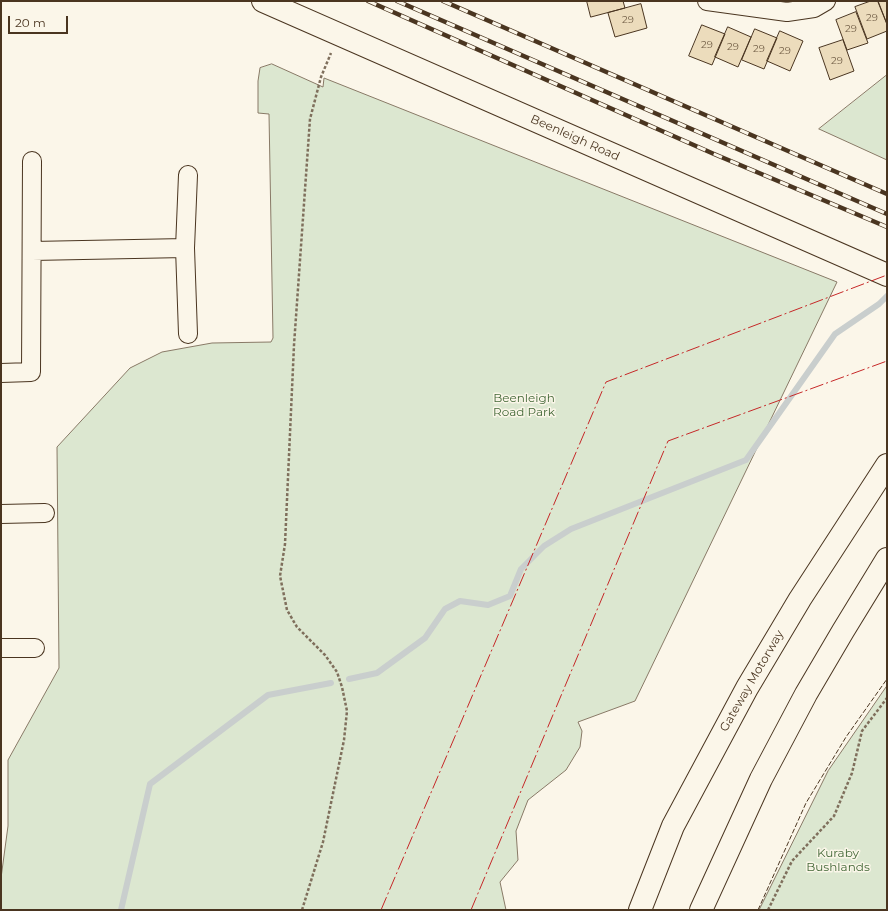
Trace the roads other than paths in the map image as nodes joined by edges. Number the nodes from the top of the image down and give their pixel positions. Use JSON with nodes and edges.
{"nodes":[{"id":1,"x":263,"y":1,"type":"edge"},
{"id":2,"x":707,"y":1,"type":"edge"},
{"id":3,"x":826,"y":1,"type":"edge"},
{"id":4,"x":32,"y":161,"type":"dead end"},
{"id":5,"x":188,"y":175,"type":"dead end"},
{"id":6,"x":185,"y":248,"type":"junction"},
{"id":7,"x":32,"y":251,"type":"junction"},
{"id":8,"x":884,"y":274,"type":"edge"},
{"id":9,"x":188,"y":334,"type":"dead end"},
{"id":10,"x":1,"y":373,"type":"edge"},
{"id":11,"x":887,"y":465,"type":"edge"},
{"id":12,"x":45,"y":513,"type":"dead end"},
{"id":13,"x":1,"y":514,"type":"edge"},
{"id":14,"x":887,"y":559,"type":"edge"},
{"id":15,"x":1,"y":648,"type":"edge"},
{"id":16,"x":35,"y":648,"type":"dead end"},
{"id":17,"x":640,"y":910,"type":"edge"},
{"id":18,"x":701,"y":910,"type":"edge"}],
"edges":[{"from":1,"to":8,"type":"main road","name":"Beenleigh Road"},
{"from":2,"to":3,"type":"street"},
{"from":4,"to":7,"type":"street"},
{"from":5,"to":6,"type":"street"},
{"from":6,"to":7,"type":"street"},
{"from":6,"to":9,"type":"street"},
{"from":7,"to":10,"type":"street"},
{"from":11,"to":17,"type":"main road","name":"Gateway Motorway"},
{"from":12,"to":13,"type":"street"},
{"from":14,"to":18,"type":"main road"},
{"from":15,"to":16,"type":"street"}]}
